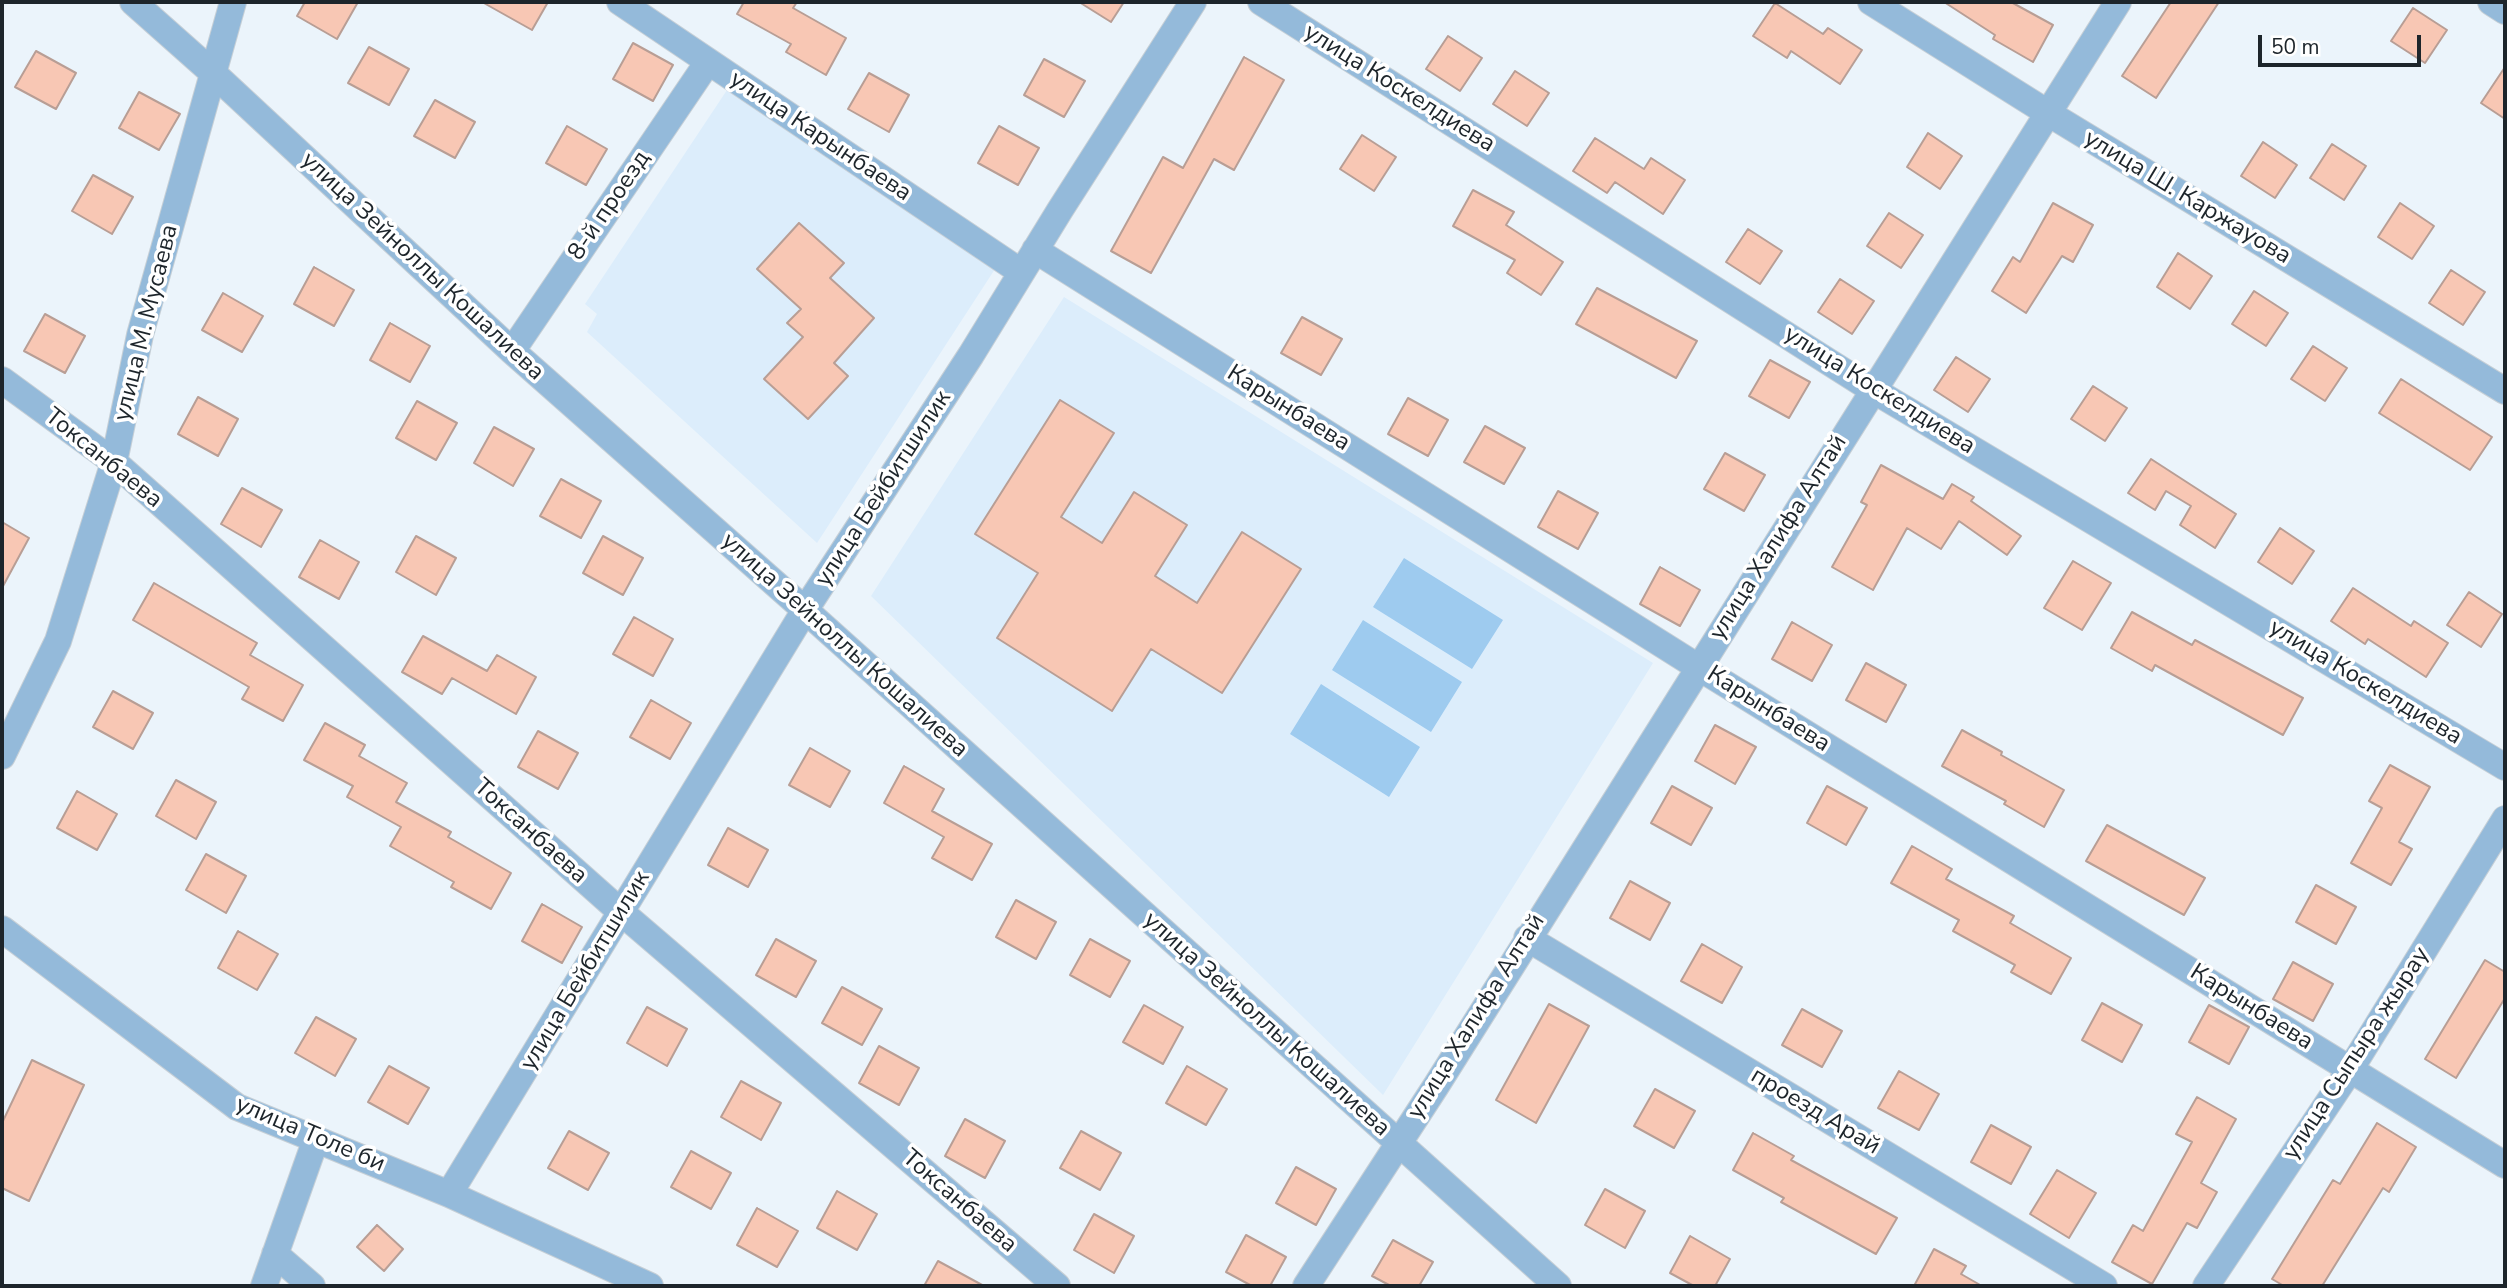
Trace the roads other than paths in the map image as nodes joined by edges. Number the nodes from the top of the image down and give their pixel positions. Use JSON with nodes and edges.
{"nodes":[{"id":1,"x":133,"y":2,"type":"edge"},
{"id":2,"x":233,"y":2,"type":"edge"},
{"id":3,"x":620,"y":2,"type":"edge"},
{"id":4,"x":1193,"y":2,"type":"edge"},
{"id":5,"x":1261,"y":2,"type":"edge"},
{"id":6,"x":1871,"y":2,"type":"edge"},
{"id":7,"x":2118,"y":2,"type":"edge"},
{"id":8,"x":2491,"y":2,"type":"edge"},
{"id":9,"x":2505,"y":10,"type":"edge"},
{"id":10,"x":708,"y":62,"type":"junction"},
{"id":11,"x":213,"y":73,"type":"junction"},
{"id":12,"x":2048,"y":113,"type":"junction"},
{"id":13,"x":1028,"y":261,"type":"junction"},
{"id":14,"x":512,"y":351,"type":"junction"},
{"id":15,"x":2,"y":380,"type":"edge"},
{"id":16,"x":1873,"y":390,"type":"junction"},
{"id":17,"x":2505,"y":391,"type":"edge"},
{"id":18,"x":114,"y":462,"type":"junction"},
{"id":19,"x":805,"y":610,"type":"junction"},
{"id":20,"x":1698,"y":667,"type":"junction"},
{"id":21,"x":2,"y":756,"type":"edge"},
{"id":22,"x":2505,"y":767,"type":"edge"},
{"id":23,"x":2505,"y":819,"type":"edge"},
{"id":24,"x":621,"y":912,"type":"junction"},
{"id":25,"x":2,"y":929,"type":"edge"},
{"id":26,"x":1527,"y":938,"type":"junction"},
{"id":27,"x":2350,"y":1070,"type":"junction"},
{"id":28,"x":316,"y":1139,"type":"junction"},
{"id":29,"x":1397,"y":1143,"type":"junction"},
{"id":30,"x":2505,"y":1164,"type":"edge"},
{"id":31,"x":449,"y":1194,"type":"junction"},
{"id":32,"x":275,"y":1254,"type":"junction"},
{"id":33,"x":308,"y":1285,"type":"edge"},
{"id":34,"x":264,"y":1286,"type":"edge"},
{"id":35,"x":650,"y":1286,"type":"edge"},
{"id":36,"x":1057,"y":1286,"type":"edge"},
{"id":37,"x":1306,"y":1286,"type":"edge"},
{"id":38,"x":1558,"y":1286,"type":"edge"},
{"id":39,"x":2104,"y":1286,"type":"edge"},
{"id":40,"x":2206,"y":1286,"type":"edge"}],
"edges":[{"from":1,"to":11,"type":"street","name":"улица Зейноллы Кошалиева"},
{"from":2,"to":11,"type":"street","name":"улица М. Мусаева"},
{"from":3,"to":10,"type":"street","name":"улица Карынбаева"},
{"from":4,"to":13,"type":"street","name":"улица Бейбитшилик"},
{"from":5,"to":16,"type":"street","name":"улица Коскелдиева"},
{"from":6,"to":12,"type":"street","name":"улица Ш. Каржауова"},
{"from":7,"to":12,"type":"street","name":"улица Халифа Алтай"},
{"from":8,"to":9,"type":"street"},
{"from":10,"to":13,"type":"street","name":"улица Карынбаева"},
{"from":10,"to":14,"type":"street","name":"8-й проезд"},
{"from":11,"to":14,"type":"street","name":"улица Зейноллы Кошалиева"},
{"from":11,"to":18,"type":"street","name":"улица М. Мусаева"},
{"from":12,"to":16,"type":"street","name":"улица Халифа Алтай"},
{"from":12,"to":17,"type":"street","name":"улица Ш. Каржауова"},
{"from":13,"to":19,"type":"street","name":"улица Бейбитшилик"},
{"from":13,"to":20,"type":"street","name":"Карынбаева"},
{"from":14,"to":19,"type":"street","name":"улица Зейноллы Кошалиева"},
{"from":15,"to":18,"type":"street","name":"Токсанбаева"},
{"from":16,"to":20,"type":"street","name":"улица Халифа Алтай"},
{"from":16,"to":22,"type":"street","name":"улица Коскелдиева"},
{"from":18,"to":21,"type":"street","name":"улица М. Мусаева"},
{"from":18,"to":24,"type":"street","name":"Токсанбаева"},
{"from":19,"to":24,"type":"street","name":"улица Бейбитшилик"},
{"from":19,"to":29,"type":"street","name":"улица Зейноллы Кошалиева"},
{"from":20,"to":26,"type":"street","name":"улица Халифа Алтай"},
{"from":20,"to":27,"type":"street","name":"Карынбаева"},
{"from":23,"to":27,"type":"street","name":"улица Сыпыра жырау"},
{"from":24,"to":31,"type":"street","name":"улица Бейбитшилик"},
{"from":24,"to":36,"type":"street","name":"Токсанбаева"},
{"from":25,"to":28,"type":"street","name":"улица Толе би"},
{"from":26,"to":29,"type":"street","name":"улица Халифа Алтай"},
{"from":26,"to":39,"type":"street","name":"проезд Арай"},
{"from":27,"to":30,"type":"street","name":"Карынбаева"},
{"from":27,"to":40,"type":"street","name":"улица Сыпыра жырау"},
{"from":28,"to":31,"type":"street","name":"улица Толе би"},
{"from":28,"to":32,"type":"street"},
{"from":29,"to":37,"type":"street","name":"улица Халифа Алтай"},
{"from":29,"to":38,"type":"street","name":"улица Зейноллы Кошалиева"},
{"from":31,"to":35,"type":"street","name":"улица Толе би"},
{"from":32,"to":33,"type":"street"},
{"from":32,"to":34,"type":"street"}]}
